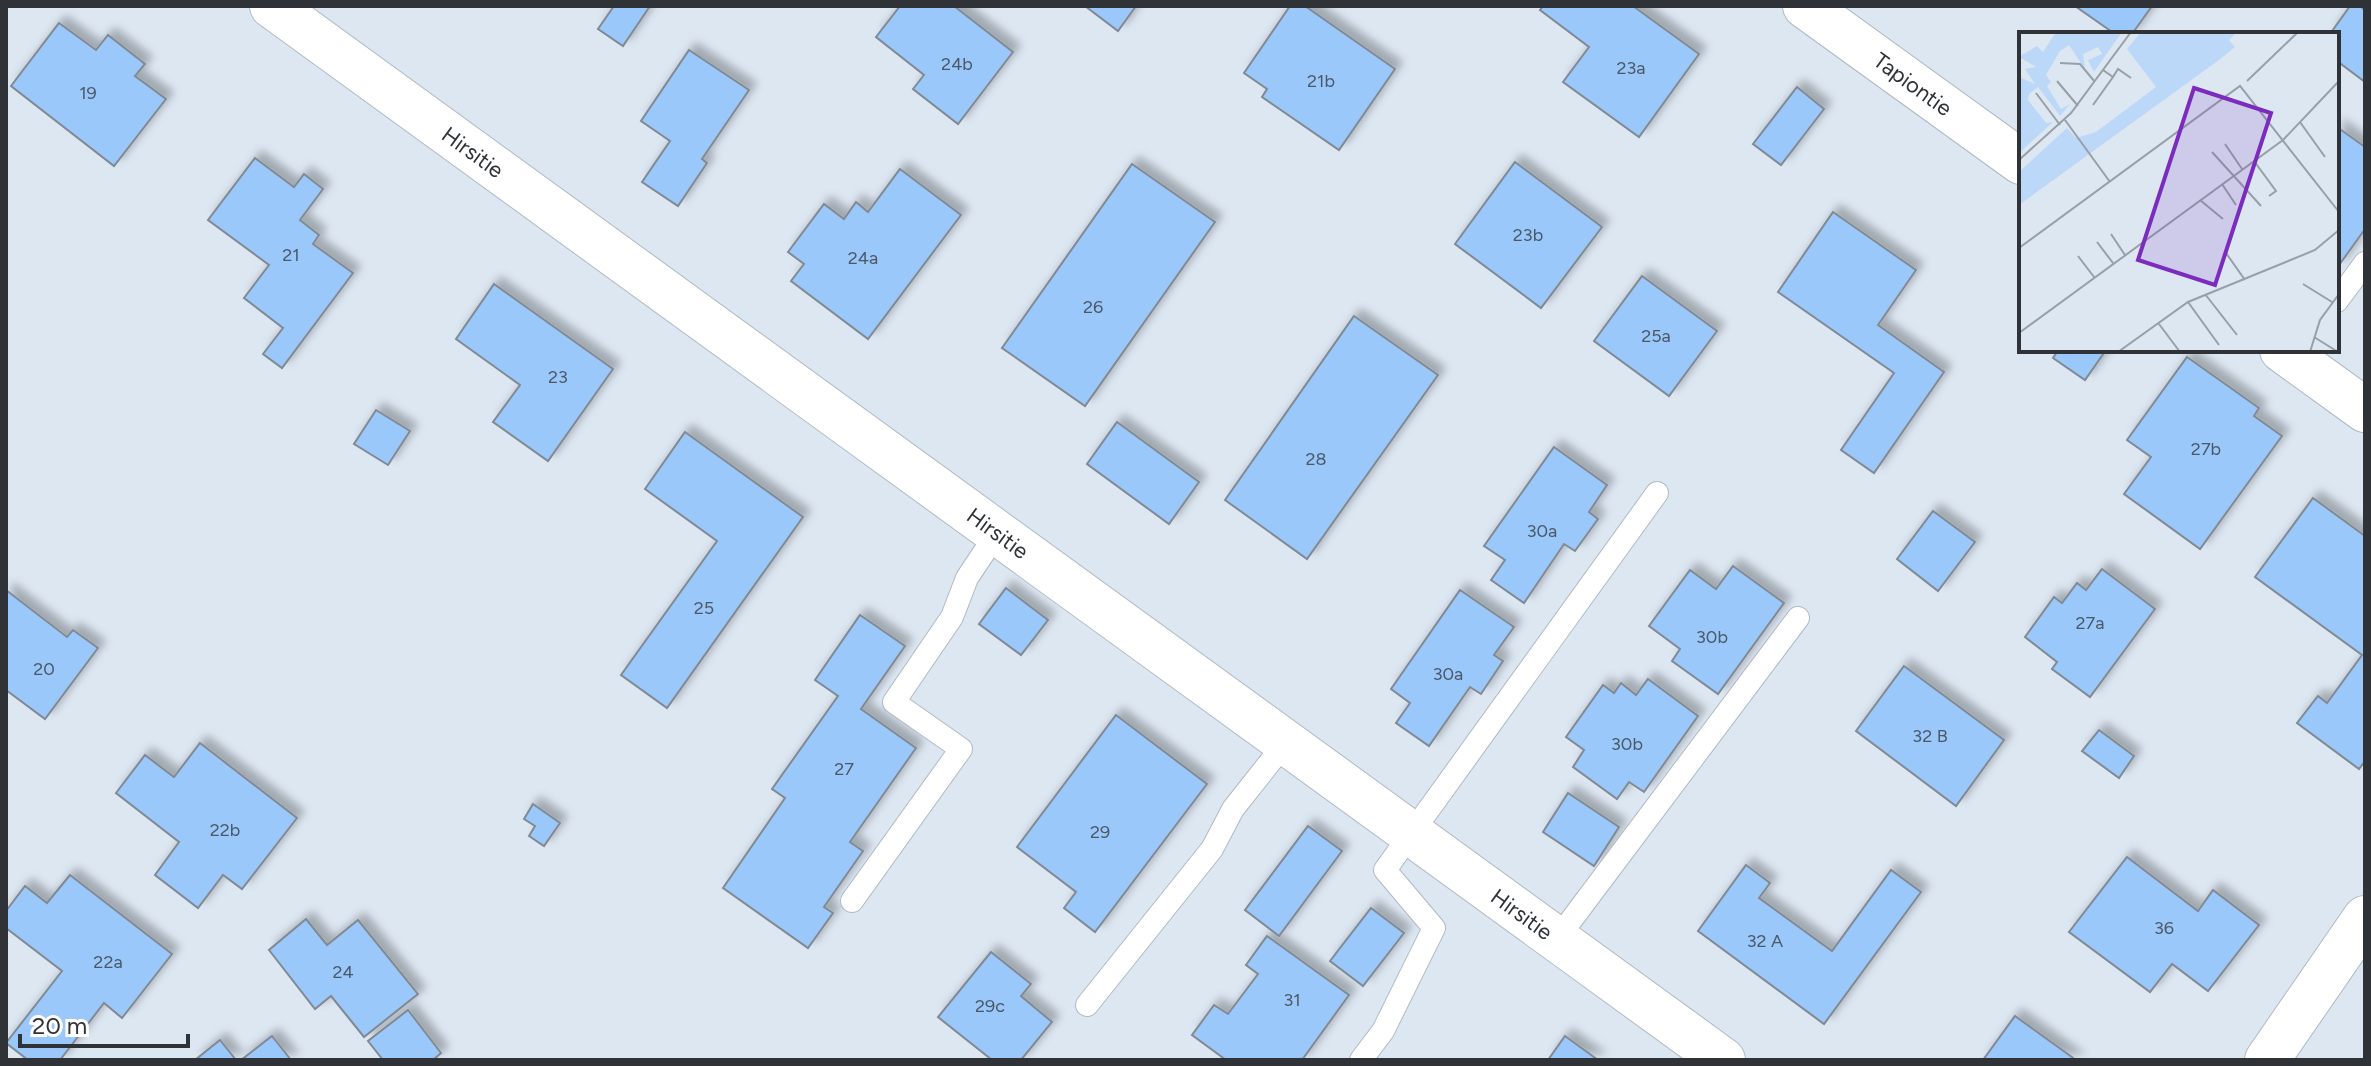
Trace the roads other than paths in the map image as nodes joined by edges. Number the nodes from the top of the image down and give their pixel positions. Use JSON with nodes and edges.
{"nodes":[{"id":1,"x":272,"y":6,"type":"edge"},
{"id":2,"x":1805,"y":6,"type":"edge"},
{"id":3,"x":2019,"y":161,"type":"edge"},
{"id":4,"x":2365,"y":263,"type":"edge"},
{"id":5,"x":2339,"y":298,"type":"edge"},
{"id":6,"x":2292,"y":353,"type":"edge"},
{"id":7,"x":2365,"y":410,"type":"edge"},
{"id":8,"x":1657,"y":493,"type":"dead end"},
{"id":9,"x":997,"y":533,"type":"junction"},
{"id":10,"x":1798,"y":618,"type":"dead end"},
{"id":11,"x":1286,"y":742,"type":"junction"},
{"id":12,"x":1411,"y":833,"type":"junction"},
{"id":13,"x":852,"y":901,"type":"dead end"},
{"id":14,"x":2365,"y":918,"type":"edge"},
{"id":15,"x":1557,"y":939,"type":"junction"},
{"id":16,"x":1087,"y":1005,"type":"dead end"},
{"id":17,"x":1706,"y":1055,"type":"edge"},
{"id":18,"x":1361,"y":1060,"type":"edge"},
{"id":19,"x":2267,"y":1060,"type":"edge"}],
"edges":[{"from":1,"to":9,"type":"street","name":"Hirsitie"},
{"from":2,"to":3,"type":"street","name":"Tapiontie"},
{"from":4,"to":5,"type":"lane"},
{"from":6,"to":7,"type":"street"},
{"from":8,"to":12,"type":"lane"},
{"from":9,"to":11,"type":"street","name":"Hirsitie"},
{"from":9,"to":13,"type":"lane"},
{"from":10,"to":15,"type":"lane"},
{"from":11,"to":12,"type":"street","name":"Hirsitie"},
{"from":11,"to":16,"type":"lane"},
{"from":12,"to":15,"type":"street","name":"Hirsitie"},
{"from":12,"to":18,"type":"lane"},
{"from":14,"to":19,"type":"street"},
{"from":15,"to":17,"type":"street","name":"Hirsitie"}]}
